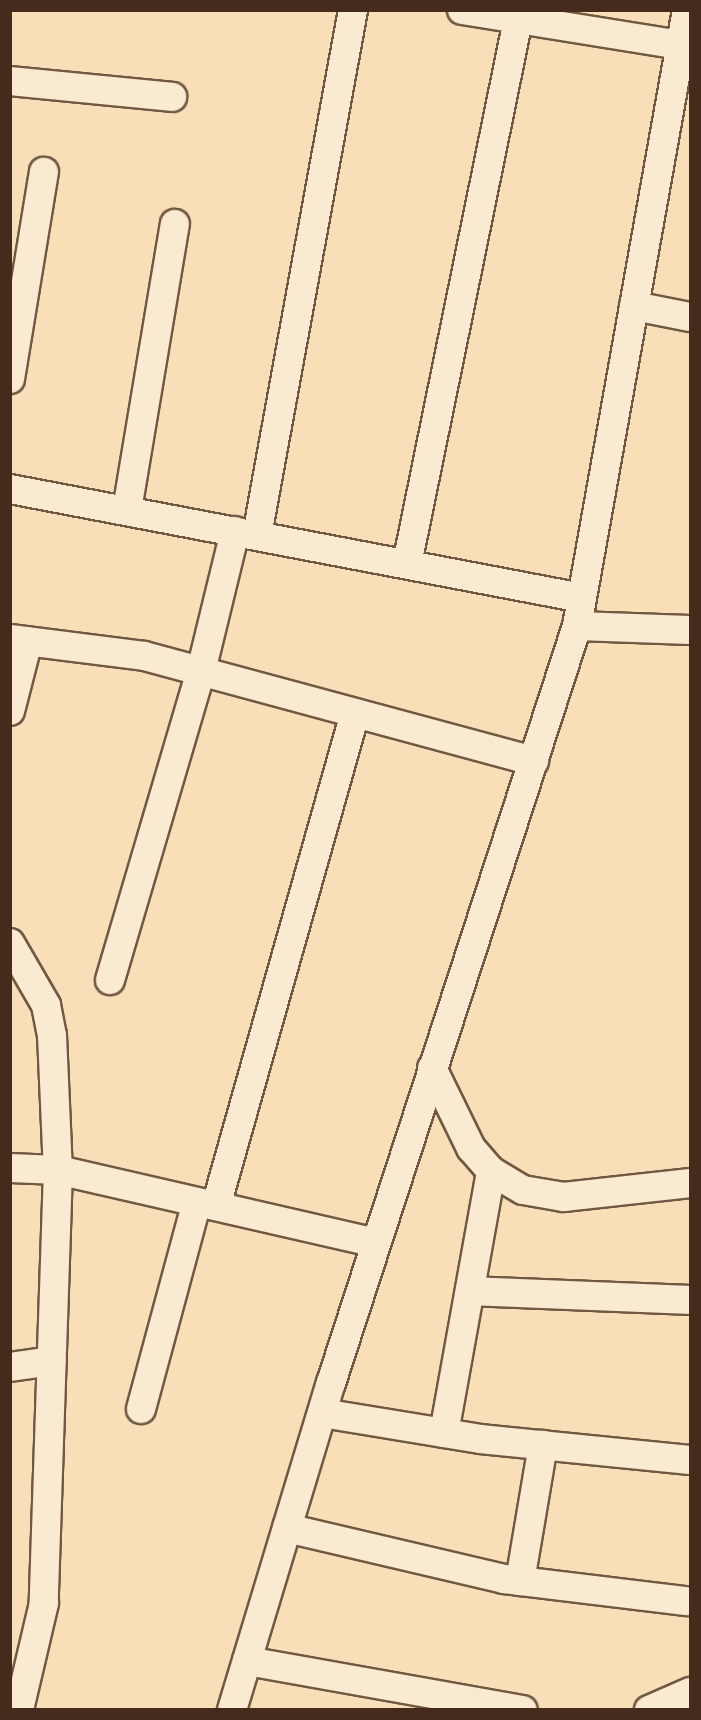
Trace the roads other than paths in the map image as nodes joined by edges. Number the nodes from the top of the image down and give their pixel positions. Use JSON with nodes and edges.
{"nodes":[{"id":1,"x":353,"y":10,"type":"edge"},
{"id":2,"x":462,"y":10,"type":"edge"},
{"id":3,"x":687,"y":10,"type":"edge"},
{"id":4,"x":519,"y":15,"type":"edge"},
{"id":5,"x":681,"y":45,"type":"junction"},
{"id":6,"x":10,"y":81,"type":"edge"},
{"id":7,"x":681,"y":91,"type":"edge"},
{"id":8,"x":172,"y":97,"type":"dead end"},
{"id":9,"x":44,"y":172,"type":"dead end"},
{"id":10,"x":176,"y":224,"type":"dead end"},
{"id":11,"x":634,"y":306,"type":"junction"},
{"id":12,"x":690,"y":318,"type":"edge"},
{"id":13,"x":10,"y":379,"type":"edge"},
{"id":14,"x":10,"y":489,"type":"edge"},
{"id":15,"x":127,"y":510,"type":"junction"},
{"id":16,"x":246,"y":533,"type":"junction"},
{"id":17,"x":406,"y":564,"type":"junction"},
{"id":18,"x":582,"y":598,"type":"junction"},
{"id":19,"x":577,"y":626,"type":"junction"},
{"id":20,"x":690,"y":630,"type":"edge"},
{"id":21,"x":19,"y":640,"type":"edge"},
{"id":22,"x":201,"y":671,"type":"junction"},
{"id":23,"x":10,"y":711,"type":"edge"},
{"id":24,"x":356,"y":713,"type":"junction"},
{"id":25,"x":534,"y":761,"type":"junction"},
{"id":26,"x":10,"y":943,"type":"edge"},
{"id":27,"x":110,"y":980,"type":"dead end"},
{"id":28,"x":432,"y":1068,"type":"junction"},
{"id":29,"x":10,"y":1168,"type":"edge"},
{"id":30,"x":58,"y":1170,"type":"junction"},
{"id":31,"x":491,"y":1171,"type":"junction"},
{"id":32,"x":690,"y":1183,"type":"edge"},
{"id":33,"x":207,"y":1204,"type":"junction"},
{"id":34,"x":376,"y":1243,"type":"junction"},
{"id":35,"x":470,"y":1291,"type":"junction"},
{"id":36,"x":690,"y":1300,"type":"edge"},
{"id":37,"x":52,"y":1361,"type":"junction"},
{"id":38,"x":10,"y":1366,"type":"edge"},
{"id":39,"x":141,"y":1410,"type":"dead end"},
{"id":40,"x":322,"y":1413,"type":"junction"},
{"id":41,"x":444,"y":1433,"type":"junction"},
{"id":42,"x":543,"y":1445,"type":"junction"},
{"id":43,"x":690,"y":1461,"type":"edge"},
{"id":44,"x":287,"y":1528,"type":"junction"},
{"id":45,"x":520,"y":1581,"type":"junction"},
{"id":46,"x":687,"y":1601,"type":"dead end"},
{"id":47,"x":248,"y":1661,"type":"junction"},
{"id":48,"x":690,"y":1692,"type":"edge"},
{"id":49,"x":19,"y":1710,"type":"edge"},
{"id":50,"x":231,"y":1710,"type":"edge"},
{"id":51,"x":523,"y":1710,"type":"edge"},
{"id":52,"x":649,"y":1710,"type":"edge"}],
"edges":[{"from":1,"to":16,"type":"street"},
{"from":2,"to":4,"type":"street"},
{"from":3,"to":5,"type":"street"},
{"from":4,"to":5,"type":"street"},
{"from":4,"to":17,"type":"street"},
{"from":5,"to":7,"type":"street"},
{"from":6,"to":8,"type":"street"},
{"from":7,"to":11,"type":"street"},
{"from":9,"to":13,"type":"street"},
{"from":10,"to":15,"type":"street"},
{"from":11,"to":12,"type":"street"},
{"from":11,"to":18,"type":"street"},
{"from":14,"to":15,"type":"street"},
{"from":15,"to":16,"type":"street"},
{"from":16,"to":17,"type":"street"},
{"from":16,"to":22,"type":"street"},
{"from":17,"to":18,"type":"street"},
{"from":18,"to":19,"type":"street"},
{"from":19,"to":20,"type":"street"},
{"from":19,"to":25,"type":"street"},
{"from":21,"to":22,"type":"street"},
{"from":21,"to":23,"type":"street"},
{"from":22,"to":24,"type":"street"},
{"from":22,"to":27,"type":"street"},
{"from":24,"to":25,"type":"street"},
{"from":24,"to":33,"type":"street"},
{"from":25,"to":28,"type":"street"},
{"from":26,"to":30,"type":"street"},
{"from":28,"to":31,"type":"street"},
{"from":28,"to":34,"type":"street"},
{"from":29,"to":30,"type":"street"},
{"from":30,"to":33,"type":"street"},
{"from":30,"to":37,"type":"street"},
{"from":31,"to":32,"type":"street"},
{"from":31,"to":35,"type":"street"},
{"from":33,"to":34,"type":"street"},
{"from":33,"to":39,"type":"street"},
{"from":34,"to":40,"type":"street"},
{"from":35,"to":36,"type":"street"},
{"from":35,"to":41,"type":"street"},
{"from":37,"to":38,"type":"street"},
{"from":37,"to":49,"type":"street"},
{"from":40,"to":41,"type":"street"},
{"from":40,"to":44,"type":"street"},
{"from":41,"to":42,"type":"street"},
{"from":42,"to":43,"type":"street"},
{"from":42,"to":45,"type":"street"},
{"from":44,"to":45,"type":"street"},
{"from":44,"to":47,"type":"street"},
{"from":45,"to":46,"type":"street"},
{"from":47,"to":50,"type":"street"},
{"from":47,"to":51,"type":"street"},
{"from":48,"to":52,"type":"street"}]}
